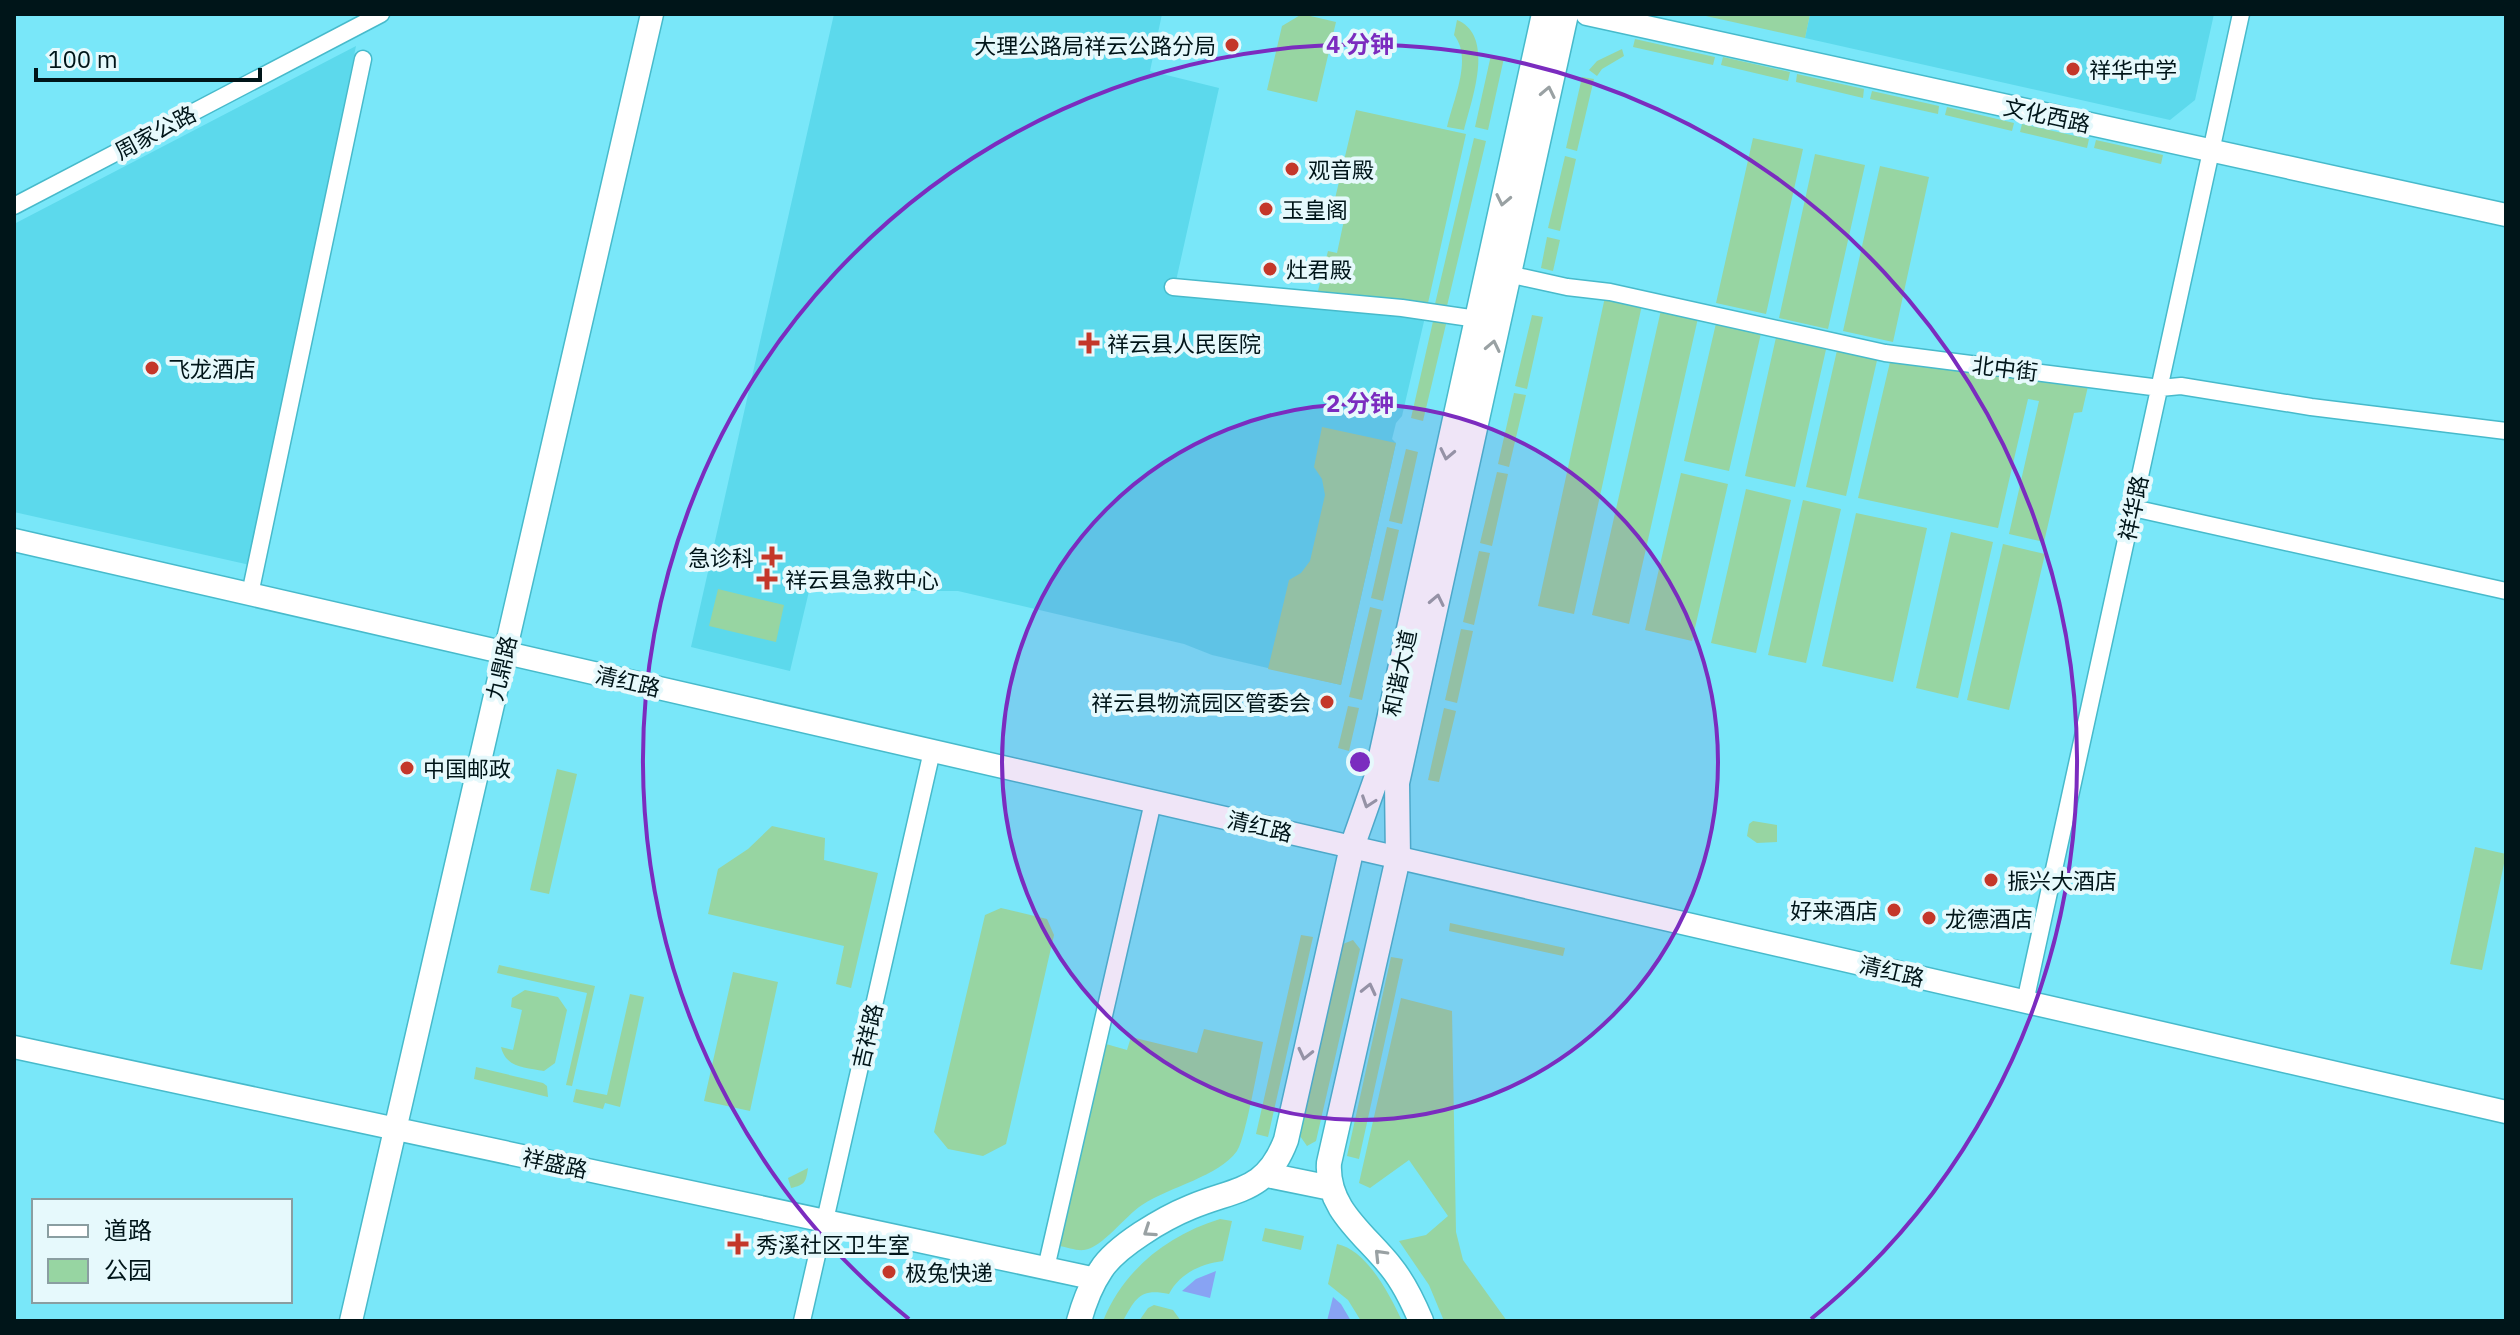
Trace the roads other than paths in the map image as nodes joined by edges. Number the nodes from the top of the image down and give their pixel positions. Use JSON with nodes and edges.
{"nodes":[{"id":1,"x":381,"y":14,"type":"edge"},
{"id":2,"x":652,"y":14,"type":"edge"},
{"id":3,"x":1544,"y":14,"type":"edge"},
{"id":4,"x":1566,"y":14,"type":"edge"},
{"id":5,"x":1587,"y":14,"type":"edge"},
{"id":6,"x":2241,"y":14,"type":"edge"},
{"id":7,"x":363,"y":59,"type":"dead end"},
{"id":8,"x":2211,"y":151,"type":"junction"},
{"id":9,"x":14,"y":206,"type":"edge"},
{"id":10,"x":2506,"y":215,"type":"edge"},
{"id":11,"x":1508,"y":274,"type":"junction"},
{"id":12,"x":1173,"y":287,"type":"dead end"},
{"id":13,"x":1477,"y":319,"type":"junction"},
{"id":14,"x":2160,"y":388,"type":"junction"},
{"id":15,"x":2506,"y":431,"type":"edge"},
{"id":16,"x":2133,"y":508,"type":"junction"},
{"id":17,"x":14,"y":540,"type":"edge"},
{"id":18,"x":2506,"y":591,"type":"edge"},
{"id":19,"x":250,"y":594,"type":"junction"},
{"id":20,"x":505,"y":652,"type":"junction"},
{"id":21,"x":932,"y":751,"type":"junction"},
{"id":22,"x":1153,"y":802,"type":"junction"},
{"id":23,"x":1352,"y":847,"type":"junction"},
{"id":24,"x":1398,"y":858,"type":"junction"},
{"id":25,"x":2025,"y":1002,"type":"junction"},
{"id":26,"x":14,"y":1047,"type":"edge"},
{"id":27,"x":2506,"y":1112,"type":"edge"},
{"id":28,"x":395,"y":1129,"type":"junction"},
{"id":29,"x":1267,"y":1175,"type":"junction"},
{"id":30,"x":1331,"y":1188,"type":"junction"},
{"id":31,"x":825,"y":1221,"type":"junction"},
{"id":32,"x":1046,"y":1268,"type":"junction"},
{"id":33,"x":1096,"y":1279,"type":"junction"},
{"id":34,"x":351,"y":1321,"type":"edge"},
{"id":35,"x":802,"y":1321,"type":"edge"},
{"id":36,"x":1079,"y":1321,"type":"edge"},
{"id":37,"x":1421,"y":1321,"type":"edge"}],
"edges":[{"from":1,"to":9,"type":"street","name":"周家公路"},
{"from":2,"to":20,"type":"street","name":"九鼎路"},
{"from":3,"to":13,"type":"main road","name":"和谐大道","one_way":true},
{"from":11,"to":4,"type":"main road","name":"和谐大道","one_way":true},
{"from":5,"to":8,"type":"street","name":"文化西路"},
{"from":6,"to":8,"type":"street","name":"祥华路"},
{"from":7,"to":19,"type":"street"},
{"from":8,"to":10,"type":"street","name":"文化西路"},
{"from":8,"to":14,"type":"street","name":"祥华路"},
{"from":11,"to":14,"type":"street","name":"北中街"},
{"from":24,"to":11,"type":"main road","name":"和谐大道","one_way":true},
{"from":12,"to":13,"type":"street"},
{"from":13,"to":23,"type":"main road","name":"和谐大道","one_way":true},
{"from":14,"to":15,"type":"street","name":"北中街"},
{"from":14,"to":16,"type":"street","name":"祥华路"},
{"from":16,"to":18,"type":"street"},
{"from":16,"to":25,"type":"street","name":"祥华路"},
{"from":17,"to":19,"type":"street","name":"清红路"},
{"from":19,"to":20,"type":"street","name":"清红路"},
{"from":20,"to":21,"type":"street","name":"清红路"},
{"from":20,"to":28,"type":"street","name":"九鼎路"},
{"from":21,"to":22,"type":"street","name":"清红路"},
{"from":21,"to":31,"type":"street","name":"吉祥路"},
{"from":22,"to":23,"type":"street","name":"清红路"},
{"from":22,"to":32,"type":"street"},
{"from":23,"to":24,"type":"street","name":"清红路"},
{"from":23,"to":29,"type":"main road","name":"和谐大道","one_way":true},
{"from":24,"to":25,"type":"street","name":"清红路"},
{"from":30,"to":24,"type":"main road","name":"和谐大道","one_way":true},
{"from":25,"to":27,"type":"street","name":"清红路"},
{"from":26,"to":28,"type":"street","name":"祥盛路"},
{"from":28,"to":31,"type":"street","name":"祥盛路"},
{"from":28,"to":34,"type":"street","name":"九鼎路"},
{"from":29,"to":30,"type":"main road"},
{"from":29,"to":33,"type":"main road","one_way":true},
{"from":37,"to":30,"type":"main road","one_way":true},
{"from":31,"to":32,"type":"street","name":"祥盛路"},
{"from":31,"to":35,"type":"street","name":"吉祥路"},
{"from":32,"to":33,"type":"street","name":"祥盛路"},
{"from":33,"to":36,"type":"main road"}]}
